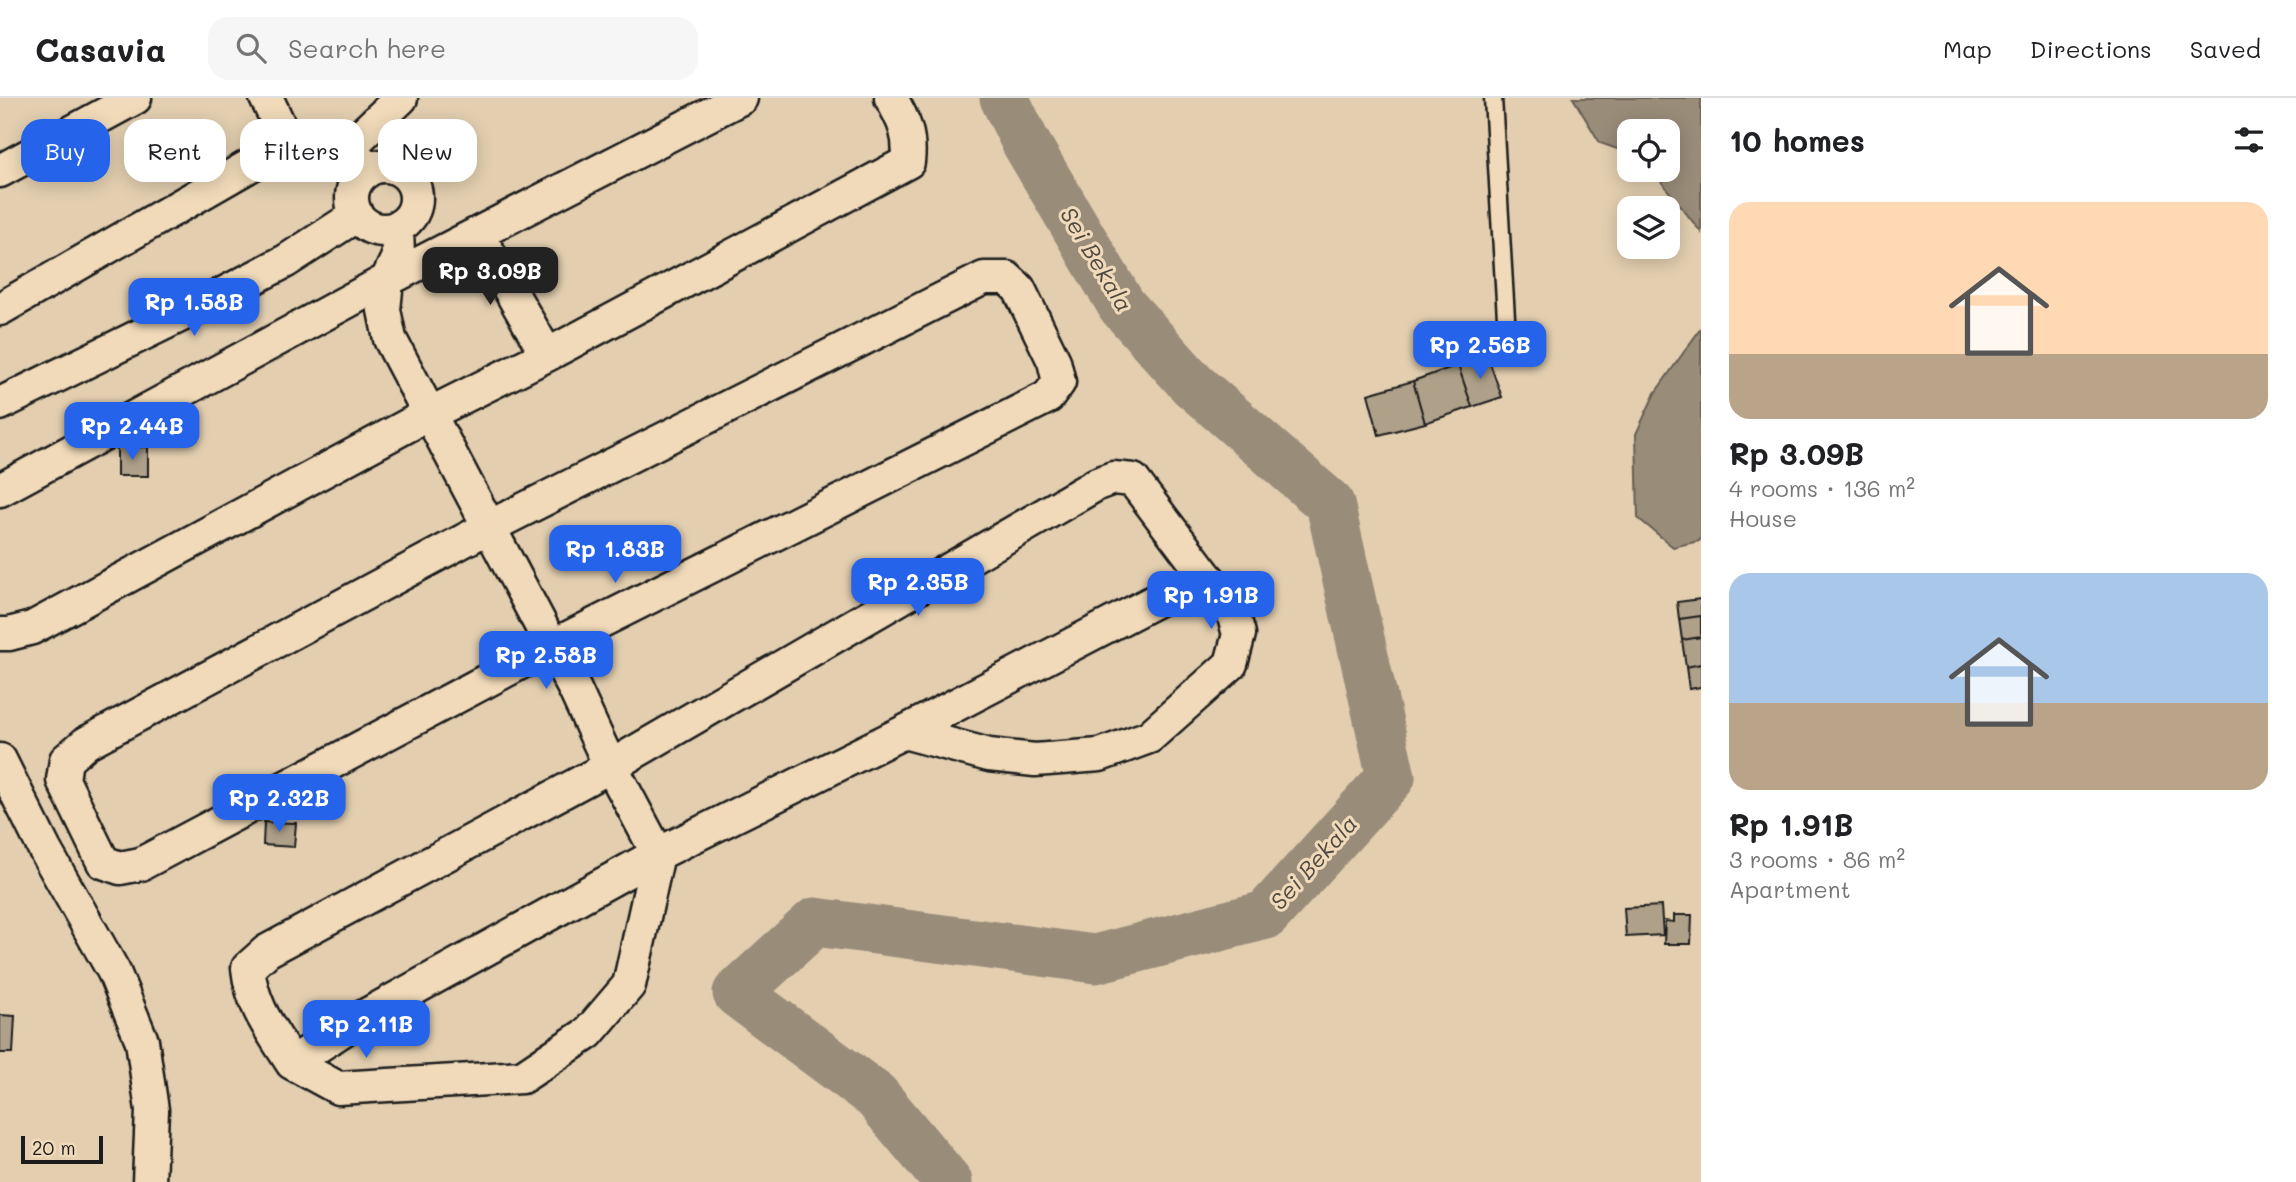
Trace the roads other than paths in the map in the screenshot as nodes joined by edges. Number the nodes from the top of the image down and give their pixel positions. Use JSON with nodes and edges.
{"nodes":[{"id":1,"x":135,"y":98,"type":"edge"},
{"id":2,"x":266,"y":98,"type":"edge"},
{"id":3,"x":401,"y":98,"type":"edge"},
{"id":4,"x":741,"y":98,"type":"edge"},
{"id":5,"x":891,"y":98,"type":"edge"},
{"id":6,"x":1493,"y":98,"type":"edge"},
{"id":7,"x":277,"y":119,"type":"edge"},
{"id":8,"x":364,"y":150,"type":"edge"},
{"id":9,"x":364,"y":162,"type":"edge"},
{"id":10,"x":0,"y":171,"type":"edge"},
{"id":11,"x":240,"y":171,"type":"edge"},
{"id":12,"x":355,"y":182,"type":"edge"},
{"id":13,"x":357,"y":215,"type":"junction"},
{"id":14,"x":397,"y":227,"type":"junction"},
{"id":15,"x":478,"y":234,"type":"junction"},
{"id":16,"x":387,"y":280,"type":"junction"},
{"id":17,"x":0,"y":309,"type":"edge"},
{"id":18,"x":1508,"y":352,"type":"dead end"},
{"id":19,"x":547,"y":355,"type":"junction"},
{"id":20,"x":0,"y":404,"type":"edge"},
{"id":21,"x":429,"y":414,"type":"junction"},
{"id":22,"x":0,"y":490,"type":"edge"},
{"id":23,"x":489,"y":527,"type":"junction"},
{"id":24,"x":1205,"y":575,"type":"junction"},
{"id":25,"x":0,"y":634,"type":"edge"},
{"id":26,"x":552,"y":646,"type":"junction"},
{"id":27,"x":904,"y":732,"type":"junction"},
{"id":28,"x":0,"y":760,"type":"edge"},
{"id":29,"x":611,"y":766,"type":"junction"},
{"id":30,"x":658,"y":854,"type":"junction"},
{"id":31,"x":292,"y":1063,"type":"junction"},
{"id":32,"x":149,"y":1182,"type":"edge"}],
"edges":[{"from":1,"to":10,"type":"street"},
{"from":2,"to":7,"type":"street"},
{"from":3,"to":8,"type":"street"},
{"from":4,"to":15,"type":"street"},
{"from":5,"to":19,"type":"street"},
{"from":6,"to":18,"type":"lane"},
{"from":9,"to":14,"type":"street"},
{"from":11,"to":17,"type":"street"},
{"from":12,"to":13,"type":"street"},
{"from":13,"to":14,"type":"street"},
{"from":13,"to":20,"type":"street"},
{"from":14,"to":16,"type":"street"},
{"from":15,"to":16,"type":"street"},
{"from":15,"to":19,"type":"street"},
{"from":16,"to":21,"type":"street"},
{"from":16,"to":22,"type":"street"},
{"from":19,"to":21,"type":"street"},
{"from":21,"to":23,"type":"street"},
{"from":21,"to":25,"type":"street"},
{"from":23,"to":26,"type":"street"},
{"from":23,"to":26,"type":"street"},
{"from":23,"to":26,"type":"street"},
{"from":24,"to":27,"type":"street"},
{"from":24,"to":27,"type":"street"},
{"from":24,"to":29,"type":"street"},
{"from":26,"to":29,"type":"street"},
{"from":27,"to":30,"type":"street"},
{"from":28,"to":32,"type":"street"},
{"from":29,"to":30,"type":"street"},
{"from":29,"to":31,"type":"street"},
{"from":30,"to":31,"type":"street"},
{"from":30,"to":31,"type":"street"}]}
